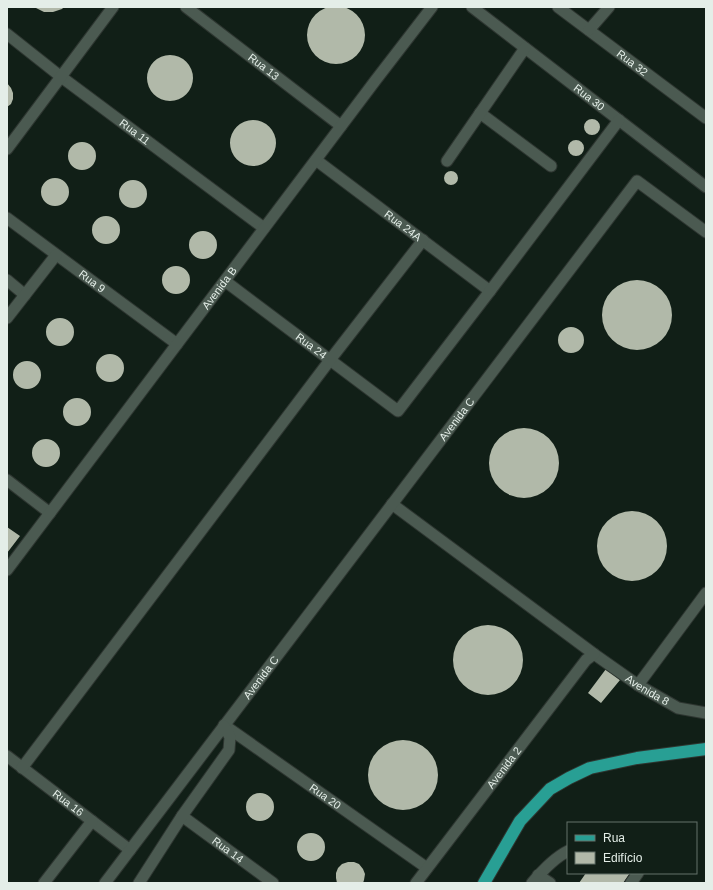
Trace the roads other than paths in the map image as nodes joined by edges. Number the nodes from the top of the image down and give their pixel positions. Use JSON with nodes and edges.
{"nodes":[{"id":1,"x":113,"y":7,"type":"edge"},
{"id":2,"x":186,"y":7,"type":"edge"},
{"id":3,"x":432,"y":7,"type":"edge"},
{"id":4,"x":472,"y":7,"type":"edge"},
{"id":5,"x":558,"y":7,"type":"edge"},
{"id":6,"x":609,"y":7,"type":"edge"},
{"id":7,"x":589,"y":30,"type":"junction"},
{"id":8,"x":7,"y":34,"type":"edge"},
{"id":9,"x":525,"y":48,"type":"junction"},
{"id":10,"x":60,"y":76,"type":"junction"},
{"id":11,"x":480,"y":114,"type":"junction"},
{"id":12,"x":706,"y":118,"type":"edge"},
{"id":13,"x":619,"y":120,"type":"junction"},
{"id":14,"x":341,"y":126,"type":"junction"},
{"id":15,"x":7,"y":149,"type":"edge"},
{"id":16,"x":316,"y":160,"type":"junction"},
{"id":17,"x":447,"y":161,"type":"dead end"},
{"id":18,"x":551,"y":166,"type":"dead end"},
{"id":19,"x":706,"y":187,"type":"edge"},
{"id":20,"x":7,"y":218,"type":"edge"},
{"id":21,"x":264,"y":228,"type":"junction"},
{"id":22,"x":706,"y":232,"type":"edge"},
{"id":23,"x":423,"y":240,"type":"junction"},
{"id":24,"x":56,"y":255,"type":"junction"},
{"id":25,"x":7,"y":280,"type":"edge"},
{"id":26,"x":225,"y":281,"type":"junction"},
{"id":27,"x":490,"y":290,"type":"junction"},
{"id":28,"x":25,"y":295,"type":"junction"},
{"id":29,"x":7,"y":318,"type":"edge"},
{"id":30,"x":177,"y":344,"type":"junction"},
{"id":31,"x":330,"y":360,"type":"junction"},
{"id":32,"x":7,"y":480,"type":"edge"},
{"id":33,"x":392,"y":504,"type":"junction"},
{"id":34,"x":50,"y":513,"type":"junction"},
{"id":35,"x":7,"y":570,"type":"edge"},
{"id":36,"x":706,"y":593,"type":"edge"},
{"id":37,"x":594,"y":654,"type":"junction"},
{"id":38,"x":638,"y":685,"type":"junction"},
{"id":39,"x":706,"y":713,"type":"edge"},
{"id":40,"x":224,"y":725,"type":"junction"},
{"id":41,"x":706,"y":749,"type":"edge"},
{"id":42,"x":7,"y":756,"type":"edge"},
{"id":43,"x":22,"y":768,"type":"junction"},
{"id":44,"x":182,"y":816,"type":"junction"},
{"id":45,"x":92,"y":821,"type":"junction"},
{"id":46,"x":130,"y":850,"type":"junction"},
{"id":47,"x":567,"y":852,"type":"edge"},
{"id":48,"x":427,"y":868,"type":"junction"},
{"id":49,"x":637,"y":874,"type":"edge"},
{"id":50,"x":535,"y":879,"type":"edge"},
{"id":51,"x":44,"y":883,"type":"edge"},
{"id":52,"x":104,"y":883,"type":"edge"},
{"id":53,"x":139,"y":883,"type":"edge"},
{"id":54,"x":273,"y":883,"type":"edge"},
{"id":55,"x":416,"y":883,"type":"edge"},
{"id":56,"x":484,"y":883,"type":"edge"},
{"id":57,"x":550,"y":883,"type":"edge"},
{"id":58,"x":631,"y":883,"type":"edge"}],
"edges":[{"from":1,"to":10,"type":"lane"},
{"from":2,"to":14,"type":"lane","name":"Rua 13"},
{"from":3,"to":14,"type":"lane","name":"Avenida B"},
{"from":4,"to":9,"type":"lane","name":"Rua 30"},
{"from":5,"to":7,"type":"lane","name":"Rua 32"},
{"from":6,"to":7,"type":"lane"},
{"from":7,"to":12,"type":"lane","name":"Rua 32"},
{"from":8,"to":10,"type":"lane","name":"Rua 11"},
{"from":9,"to":11,"type":"lane"},
{"from":9,"to":13,"type":"lane","name":"Rua 30"},
{"from":10,"to":15,"type":"lane"},
{"from":10,"to":21,"type":"lane","name":"Rua 11"},
{"from":11,"to":17,"type":"lane"},
{"from":11,"to":18,"type":"lane"},
{"from":13,"to":19,"type":"lane","name":"Rua 30"},
{"from":13,"to":27,"type":"lane"},
{"from":14,"to":16,"type":"lane","name":"Avenida B"},
{"from":16,"to":21,"type":"lane","name":"Avenida B"},
{"from":16,"to":23,"type":"lane","name":"Rua 24A"},
{"from":20,"to":24,"type":"lane","name":"Rua 9"},
{"from":21,"to":26,"type":"lane","name":"Avenida B"},
{"from":22,"to":33,"type":"lane","name":"Avenida C"},
{"from":23,"to":27,"type":"lane","name":"Rua 24A"},
{"from":23,"to":31,"type":"lane"},
{"from":24,"to":28,"type":"lane"},
{"from":24,"to":30,"type":"lane","name":"Rua 9"},
{"from":25,"to":28,"type":"lane"},
{"from":26,"to":30,"type":"lane","name":"Avenida B"},
{"from":26,"to":31,"type":"lane","name":"Rua 24"},
{"from":27,"to":31,"type":"lane","name":"Rua 24"},
{"from":28,"to":29,"type":"lane"},
{"from":30,"to":34,"type":"lane","name":"Avenida B"},
{"from":31,"to":43,"type":"lane"},
{"from":32,"to":34,"type":"lane"},
{"from":33,"to":37,"type":"lane","name":"Avenida 8"},
{"from":33,"to":40,"type":"lane","name":"Avenida C"},
{"from":34,"to":35,"type":"lane","name":"Avenida B"},
{"from":36,"to":38,"type":"lane"},
{"from":37,"to":38,"type":"lane","name":"Avenida 8"},
{"from":37,"to":48,"type":"lane","name":"Avenida 2"},
{"from":38,"to":39,"type":"lane","name":"Avenida 8"},
{"from":40,"to":44,"type":"lane"},
{"from":40,"to":46,"type":"lane","name":"Avenida C"},
{"from":40,"to":48,"type":"lane","name":"Rua 20"},
{"from":41,"to":56,"type":"main road"},
{"from":42,"to":43,"type":"lane","name":"Rua 16"},
{"from":43,"to":45,"type":"lane","name":"Rua 16"},
{"from":44,"to":53,"type":"lane"},
{"from":44,"to":54,"type":"lane","name":"Rua 14"},
{"from":45,"to":46,"type":"lane","name":"Rua 16"},
{"from":45,"to":51,"type":"lane"},
{"from":46,"to":52,"type":"lane","name":"Avenida C"},
{"from":47,"to":50,"type":"lane"},
{"from":48,"to":55,"type":"lane","name":"Avenida 2"},
{"from":49,"to":58,"type":"lane"},
{"from":50,"to":57,"type":"lane"}]}
